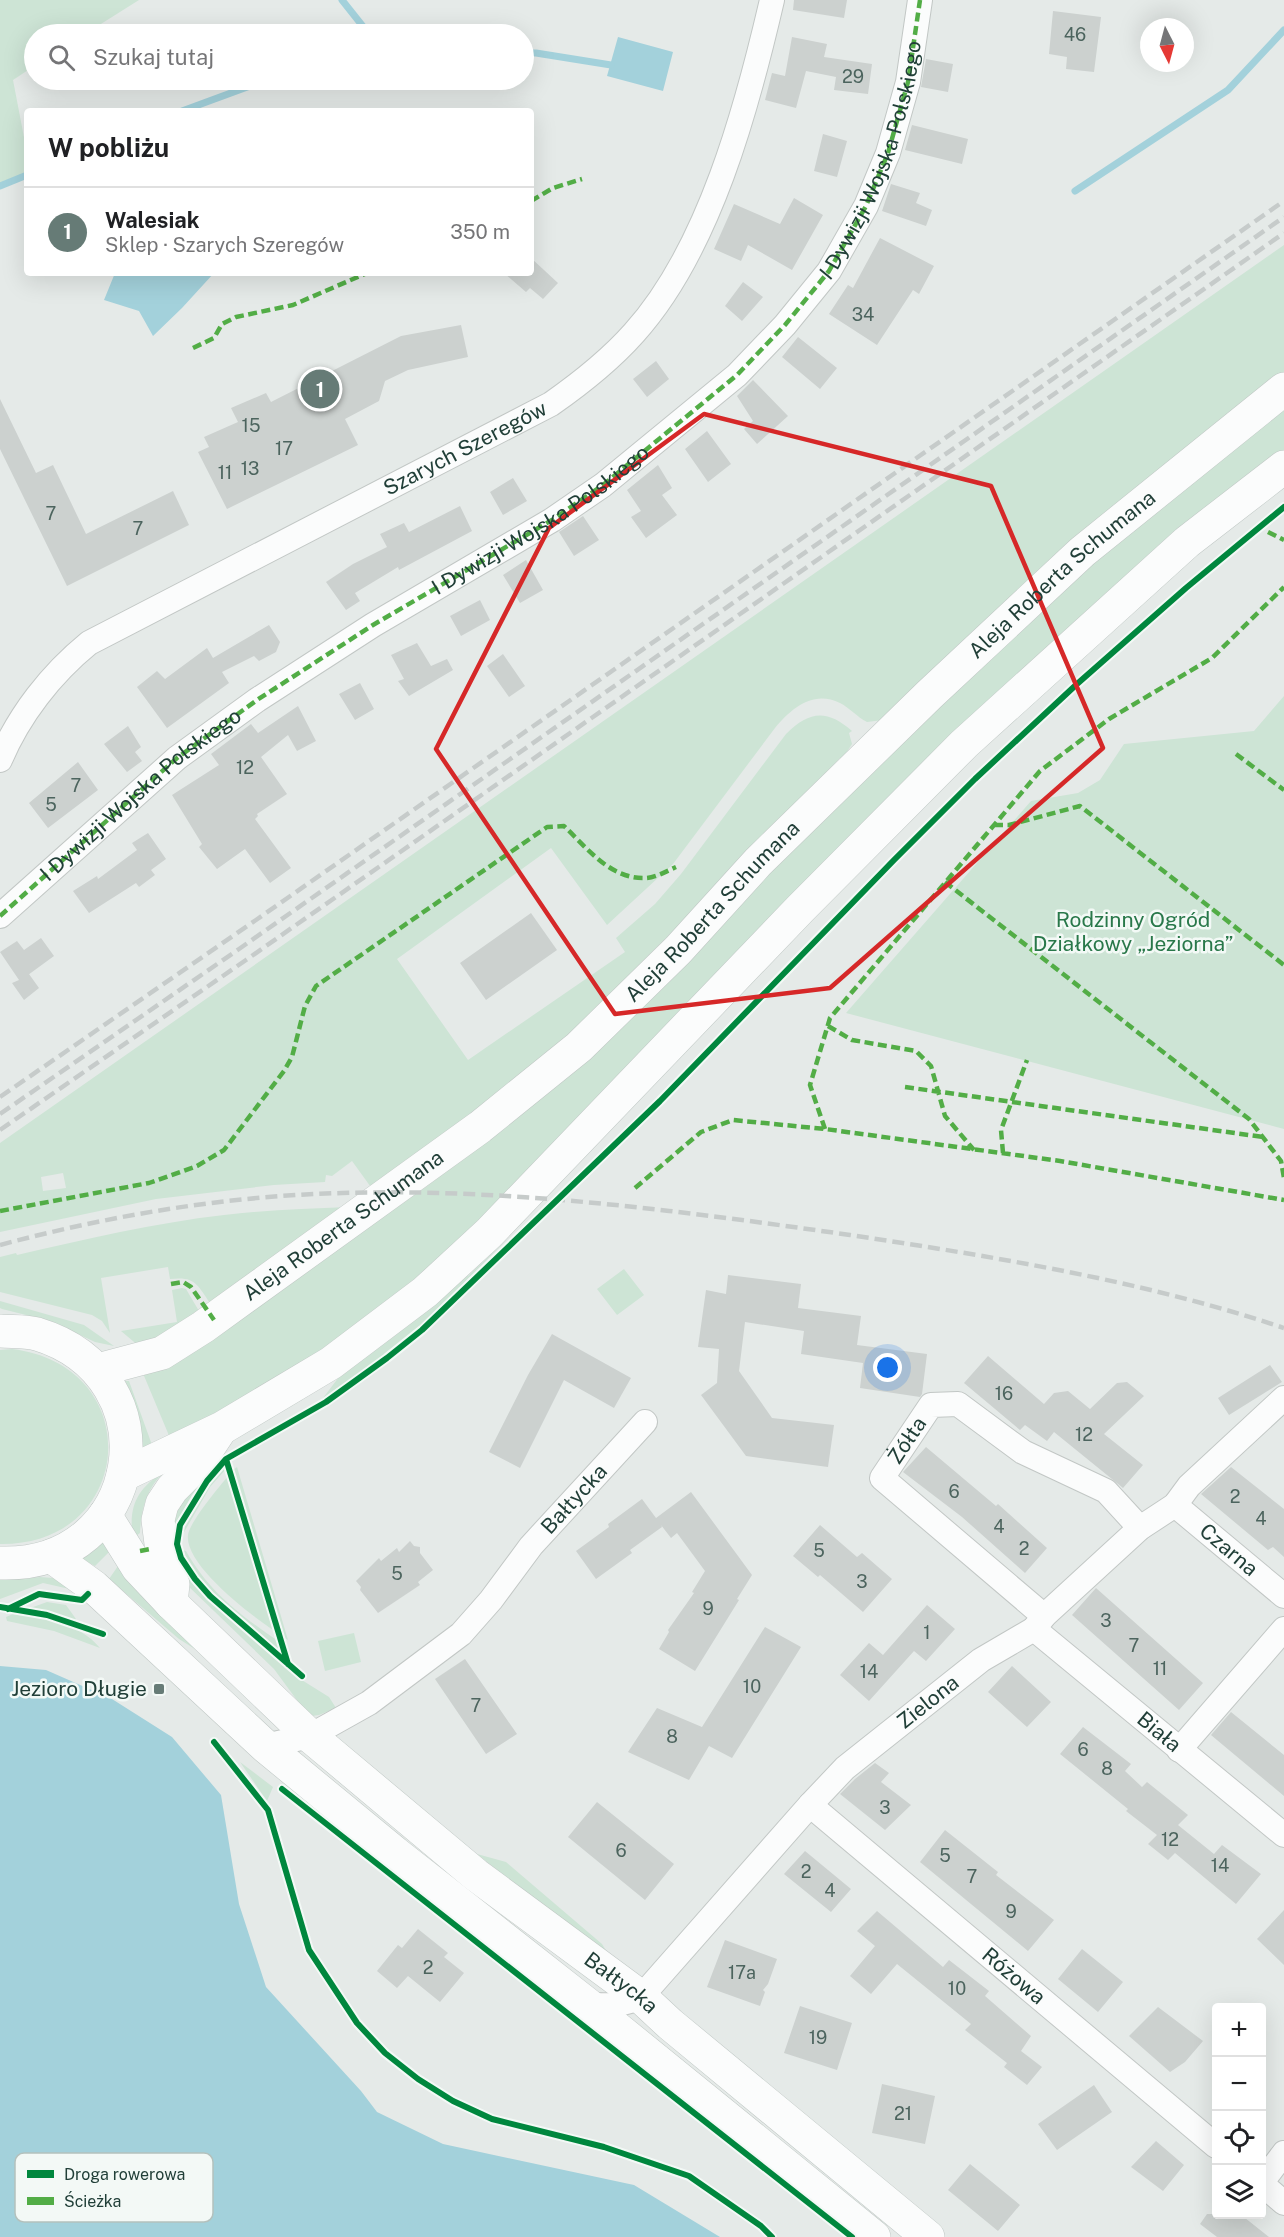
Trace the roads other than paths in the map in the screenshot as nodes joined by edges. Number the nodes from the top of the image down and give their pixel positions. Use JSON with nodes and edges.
{"nodes":[{"id":1,"x":772,"y":0,"type":"edge"},
{"id":2,"x":920,"y":0,"type":"edge"},
{"id":3,"x":1284,"y":389,"type":"edge"},
{"id":4,"x":1284,"y":467,"type":"edge"},
{"id":5,"x":0,"y":760,"type":"edge"},
{"id":6,"x":0,"y":916,"type":"edge"},
{"id":7,"x":0,"y":1331,"type":"edge"},
{"id":8,"x":98,"y":1370,"type":"junction"},
{"id":9,"x":1284,"y":1398,"type":"edge"},
{"id":10,"x":645,"y":1422,"type":"dead end"},
{"id":11,"x":222,"y":1428,"type":"junction"},
{"id":12,"x":123,"y":1475,"type":"junction"},
{"id":13,"x":1175,"y":1505,"type":"junction"},
{"id":14,"x":105,"y":1515,"type":"junction"},
{"id":15,"x":1140,"y":1528,"type":"junction"},
{"id":16,"x":51,"y":1556,"type":"junction"},
{"id":17,"x":0,"y":1563,"type":"edge"},
{"id":18,"x":1284,"y":1596,"type":"edge"},
{"id":19,"x":171,"y":1603,"type":"junction"},
{"id":20,"x":1039,"y":1622,"type":"junction"},
{"id":21,"x":1284,"y":1629,"type":"edge"},
{"id":22,"x":310,"y":1736,"type":"junction"},
{"id":23,"x":265,"y":1746,"type":"junction"},
{"id":24,"x":1179,"y":1750,"type":"junction"},
{"id":25,"x":810,"y":1804,"type":"junction"},
{"id":26,"x":1284,"y":1835,"type":"edge"},
{"id":27,"x":641,"y":1997,"type":"junction"},
{"id":28,"x":587,"y":2004,"type":"junction"},
{"id":29,"x":1212,"y":2143,"type":"edge"},
{"id":30,"x":1284,"y":2153,"type":"edge"},
{"id":31,"x":1266,"y":2178,"type":"edge"},
{"id":32,"x":1266,"y":2187,"type":"edge"},
{"id":33,"x":1284,"y":2203,"type":"edge"},
{"id":34,"x":874,"y":2237,"type":"edge"},
{"id":35,"x":928,"y":2237,"type":"edge"}],
"edges":[{"from":1,"to":5,"type":"street","name":"Szarych Szeregów"},
{"from":2,"to":6,"type":"street","name":"I Dywizji Wojska Polskiego"},
{"from":3,"to":8,"type":"main road","name":"Aleja Roberta Schumana"},
{"from":4,"to":11,"type":"main road"},
{"from":7,"to":8,"type":"main road"},
{"from":8,"to":12,"type":"main road"},
{"from":9,"to":13,"type":"street","name":"Zielona"},
{"from":10,"to":22,"type":"street","name":"Bałtycka"},
{"from":11,"to":12,"type":"main road"},
{"from":11,"to":19,"type":"main road"},
{"from":12,"to":14,"type":"main road"},
{"from":13,"to":15,"type":"street","name":"Zielona"},
{"from":13,"to":18,"type":"street","name":"Czarna"},
{"from":14,"to":16,"type":"main road"},
{"from":14,"to":19,"type":"main road","name":"Bałtycka"},
{"from":15,"to":20,"type":"street","name":"Zielona"},
{"from":15,"to":20,"type":"street","name":"Żółta"},
{"from":16,"to":17,"type":"main road"},
{"from":16,"to":23,"type":"main road","name":"Bałtycka"},
{"from":19,"to":22,"type":"main road","name":"Bałtycka"},
{"from":20,"to":24,"type":"street","name":"Biała"},
{"from":20,"to":25,"type":"street","name":"Zielona"},
{"from":21,"to":24,"type":"street"},
{"from":22,"to":23,"type":"street","name":"Bałtycka"},
{"from":22,"to":27,"type":"main road","name":"Bałtycka"},
{"from":23,"to":28,"type":"main road","name":"Bałtycka"},
{"from":24,"to":26,"type":"street","name":"Biała"},
{"from":25,"to":27,"type":"street","name":"Zielona"},
{"from":25,"to":29,"type":"street","name":"Różowa"},
{"from":27,"to":28,"type":"street"},
{"from":27,"to":35,"type":"main road","name":"Bałtycka"},
{"from":28,"to":34,"type":"main road","name":"Bałtycka"},
{"from":30,"to":31,"type":"street"},
{"from":32,"to":33,"type":"street"}]}
